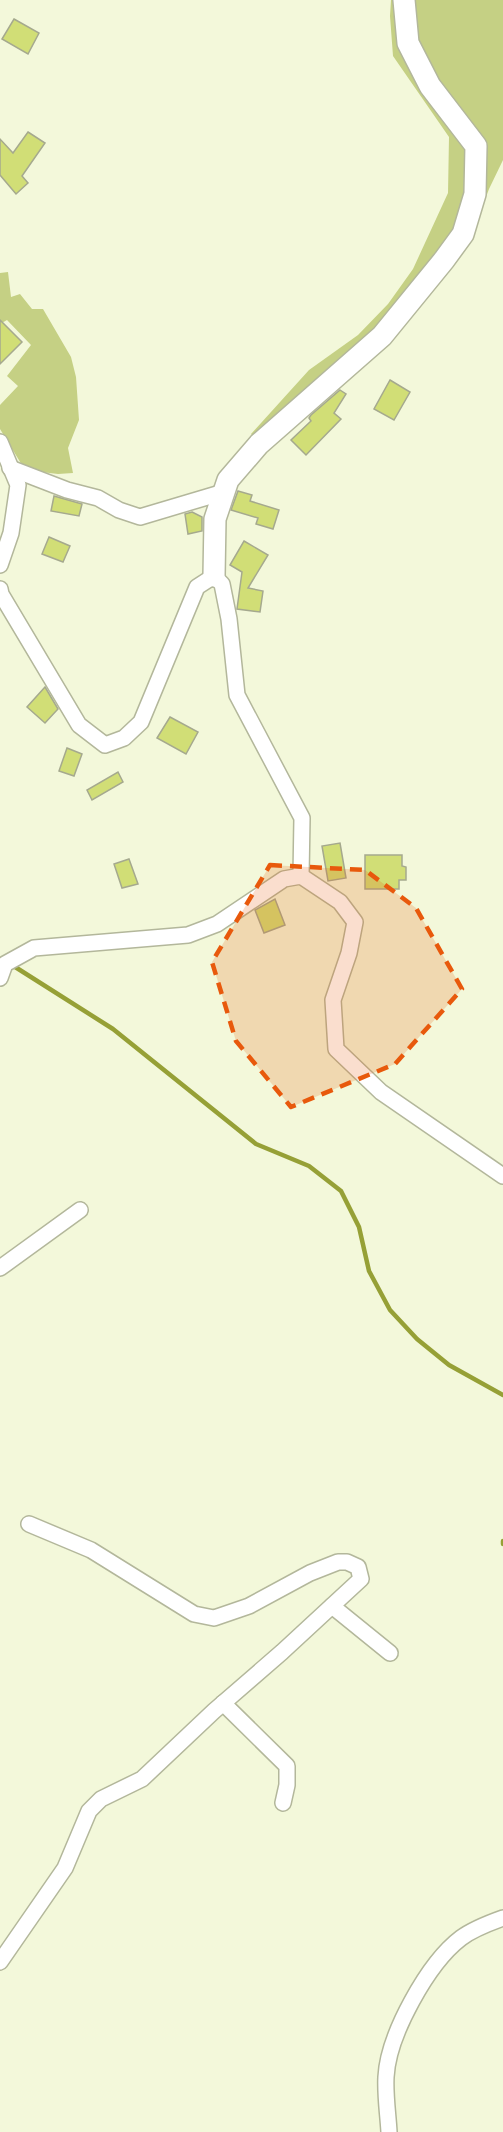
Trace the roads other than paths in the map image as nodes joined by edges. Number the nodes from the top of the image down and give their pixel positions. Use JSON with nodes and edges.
{"nodes":[{"id":1,"x":404,"y":0,"type":"edge"},
{"id":2,"x":0,"y":442,"type":"edge"},
{"id":3,"x":10,"y":468,"type":"junction"},
{"id":4,"x":224,"y":492,"type":"junction"},
{"id":5,"x":0,"y":565,"type":"edge"},
{"id":6,"x":214,"y":576,"type":"junction"},
{"id":7,"x":0,"y":589,"type":"edge"},
{"id":8,"x":301,"y":876,"type":"junction"},
{"id":9,"x":0,"y":978,"type":"edge"},
{"id":10,"x":503,"y":1176,"type":"edge"},
{"id":11,"x":80,"y":1210,"type":"dead end"},
{"id":12,"x":0,"y":1268,"type":"edge"},
{"id":13,"x":29,"y":1524,"type":"dead end"},
{"id":14,"x":332,"y":1606,"type":"junction"},
{"id":15,"x":390,"y":1653,"type":"dead end"},
{"id":16,"x":223,"y":1703,"type":"junction"},
{"id":17,"x":284,"y":1803,"type":"dead end"},
{"id":18,"x":503,"y":1918,"type":"edge"},
{"id":19,"x":0,"y":1962,"type":"edge"},
{"id":20,"x":389,"y":2132,"type":"edge"}],
"edges":[{"from":1,"to":4,"type":"street"},
{"from":2,"to":3,"type":"street"},
{"from":3,"to":4,"type":"street"},
{"from":3,"to":5,"type":"street"},
{"from":4,"to":6,"type":"street"},
{"from":6,"to":7,"type":"street"},
{"from":6,"to":8,"type":"street"},
{"from":8,"to":9,"type":"street"},
{"from":8,"to":10,"type":"street"},
{"from":11,"to":12,"type":"street"},
{"from":13,"to":14,"type":"street"},
{"from":14,"to":15,"type":"street"},
{"from":14,"to":16,"type":"street"},
{"from":16,"to":17,"type":"street"},
{"from":16,"to":19,"type":"street"},
{"from":18,"to":20,"type":"street"}]}
